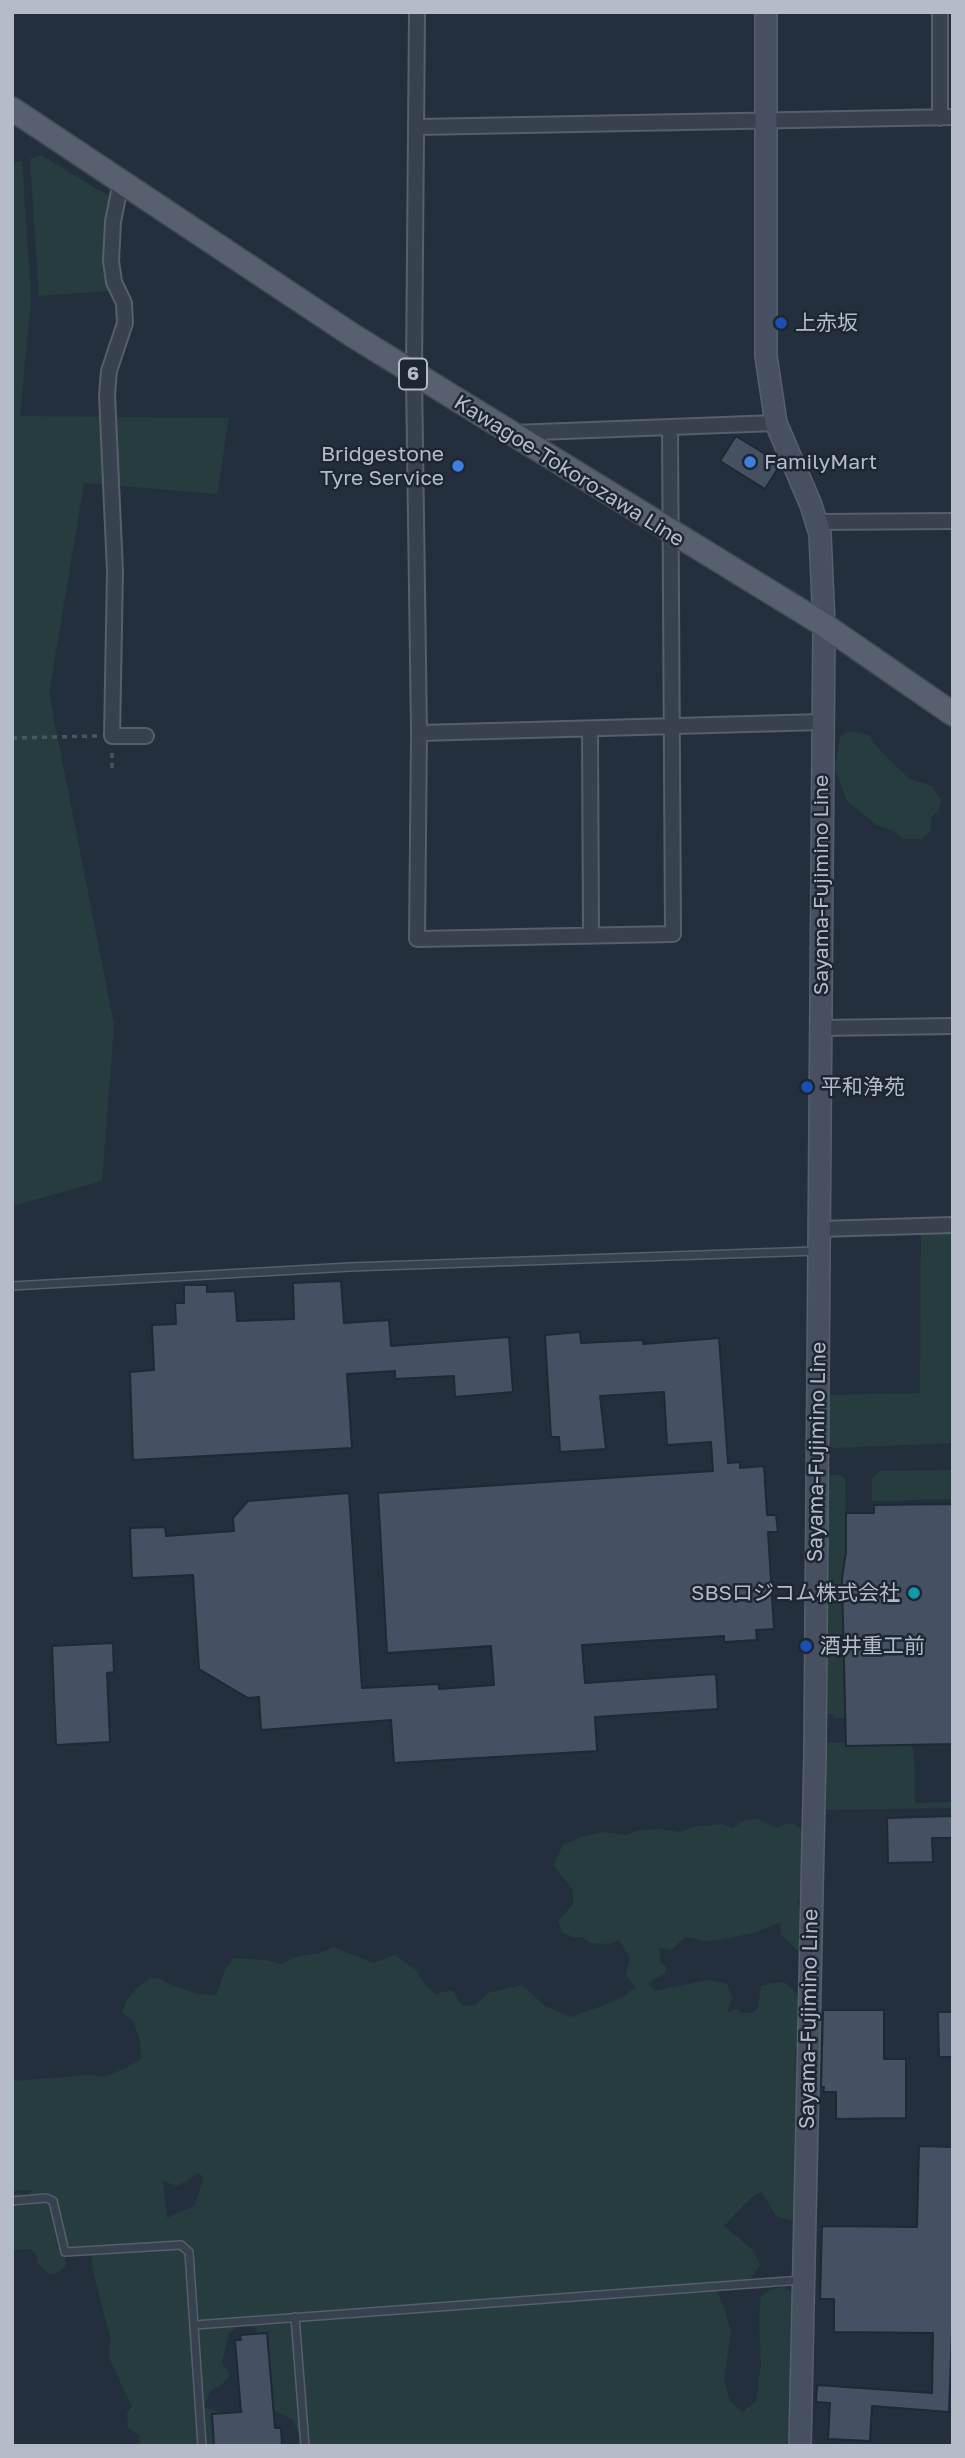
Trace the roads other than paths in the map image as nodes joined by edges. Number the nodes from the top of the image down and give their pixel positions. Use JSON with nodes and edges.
{"nodes":[{"id":1,"x":417,"y":12,"type":"edge"},
{"id":2,"x":766,"y":12,"type":"edge"},
{"id":3,"x":940,"y":12,"type":"edge"},
{"id":4,"x":12,"y":108,"type":"edge"},
{"id":5,"x":946,"y":118,"type":"edge"},
{"id":6,"x":765,"y":121,"type":"junction"},
{"id":7,"x":417,"y":127,"type":"junction"},
{"id":8,"x":121,"y":181,"type":"junction"},
{"id":9,"x":414,"y":375,"type":"junction"},
{"id":10,"x":776,"y":423,"type":"junction"},
{"id":11,"x":670,"y":427,"type":"junction"},
{"id":12,"x":508,"y":433,"type":"junction"},
{"id":13,"x":953,"y":520,"type":"edge"},
{"id":14,"x":817,"y":522,"type":"junction"},
{"id":15,"x":670,"y":533,"type":"junction"},
{"id":16,"x":824,"y":625,"type":"junction"},
{"id":17,"x":953,"y":714,"type":"edge"},
{"id":18,"x":822,"y":722,"type":"junction"},
{"id":19,"x":672,"y":726,"type":"junction"},
{"id":20,"x":590,"y":730,"type":"junction"},
{"id":21,"x":419,"y":733,"type":"junction"},
{"id":22,"x":146,"y":736,"type":"dead end"},
{"id":23,"x":591,"y":934,"type":"junction"},
{"id":24,"x":953,"y":1026,"type":"edge"},
{"id":25,"x":820,"y":1028,"type":"junction"},
{"id":26,"x":953,"y":1225,"type":"edge"},
{"id":27,"x":819,"y":1229,"type":"junction"},
{"id":28,"x":819,"y":1251,"type":"junction"},
{"id":29,"x":12,"y":1286,"type":"edge"},
{"id":30,"x":12,"y":2201,"type":"edge"},
{"id":31,"x":803,"y":2280,"type":"junction"},
{"id":32,"x":295,"y":2318,"type":"junction"},
{"id":33,"x":195,"y":2325,"type":"junction"},
{"id":34,"x":202,"y":2446,"type":"edge"},
{"id":35,"x":305,"y":2446,"type":"edge"},
{"id":36,"x":800,"y":2446,"type":"edge"}],
"edges":[{"from":1,"to":7,"type":"street"},
{"from":2,"to":6,"type":"main road","name":"Sayama-Fujimino Line"},
{"from":3,"to":5,"type":"street"},
{"from":4,"to":8,"type":"main road","name":"Kawagoe-Tokorozawa Line","number":"6"},
{"from":5,"to":6,"type":"street"},
{"from":6,"to":7,"type":"street"},
{"from":6,"to":10,"type":"main road","name":"Sayama-Fujimino Line"},
{"from":7,"to":9,"type":"street"},
{"from":8,"to":9,"type":"main road","name":"Kawagoe-Tokorozawa Line","number":"6"},
{"from":8,"to":22,"type":"street"},
{"from":9,"to":12,"type":"main road","name":"Kawagoe-Tokorozawa Line","number":"6"},
{"from":9,"to":21,"type":"street"},
{"from":10,"to":11,"type":"street"},
{"from":10,"to":14,"type":"main road","name":"Sayama-Fujimino Line"},
{"from":11,"to":12,"type":"street"},
{"from":11,"to":15,"type":"street"},
{"from":12,"to":15,"type":"main road","name":"Kawagoe-Tokorozawa Line","number":"6"},
{"from":13,"to":14,"type":"street"},
{"from":14,"to":16,"type":"main road","name":"Sayama-Fujimino Line"},
{"from":15,"to":16,"type":"main road","name":"Kawagoe-Tokorozawa Line","number":"6"},
{"from":15,"to":19,"type":"street"},
{"from":16,"to":17,"type":"main road","name":"Kawagoe-Tokorozawa Line","number":"6"},
{"from":16,"to":18,"type":"main road","name":"Sayama-Fujimino Line"},
{"from":18,"to":19,"type":"street"},
{"from":18,"to":25,"type":"main road","name":"Sayama-Fujimino Line"},
{"from":19,"to":20,"type":"street"},
{"from":19,"to":23,"type":"street"},
{"from":20,"to":21,"type":"street"},
{"from":20,"to":23,"type":"street"},
{"from":21,"to":23,"type":"street"},
{"from":24,"to":25,"type":"street"},
{"from":25,"to":27,"type":"main road","name":"Sayama-Fujimino Line"},
{"from":26,"to":27,"type":"street"},
{"from":27,"to":28,"type":"main road","name":"Sayama-Fujimino Line"},
{"from":28,"to":29,"type":"lane"},
{"from":28,"to":31,"type":"main road","name":"Sayama-Fujimino Line"},
{"from":30,"to":33,"type":"lane"},
{"from":31,"to":32,"type":"lane"},
{"from":31,"to":36,"type":"main road","name":"Sayama-Fujimino Line"},
{"from":32,"to":33,"type":"lane"},
{"from":32,"to":35,"type":"lane"},
{"from":33,"to":34,"type":"lane"}]}
